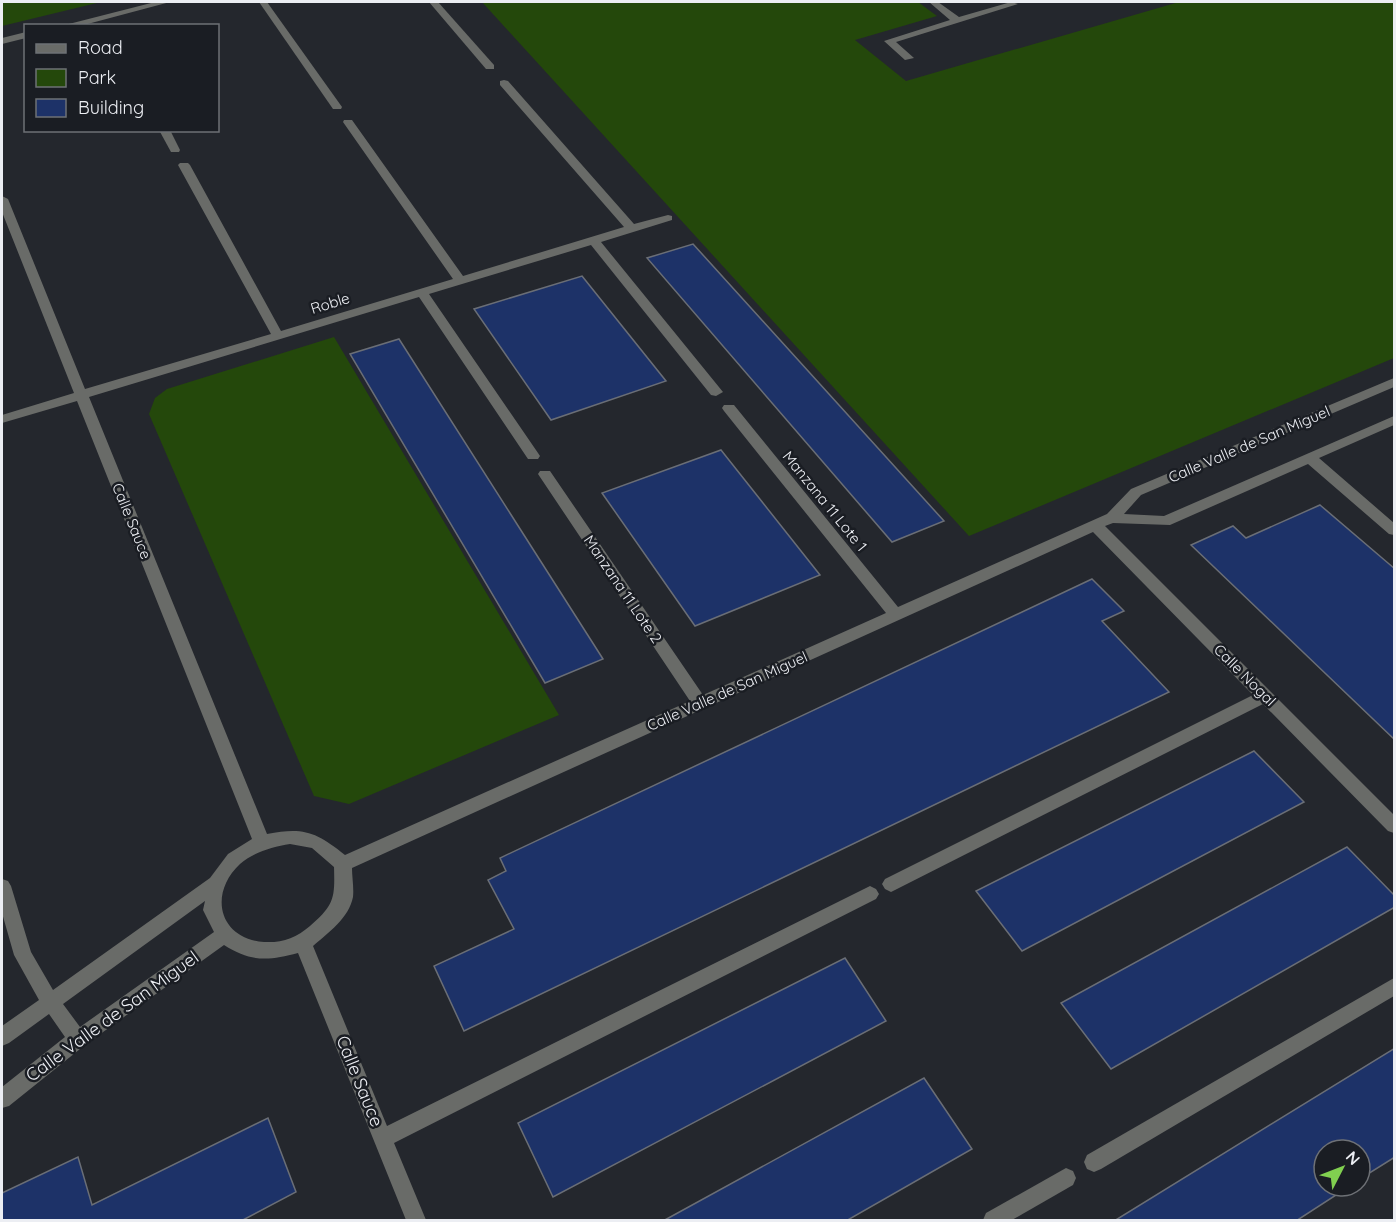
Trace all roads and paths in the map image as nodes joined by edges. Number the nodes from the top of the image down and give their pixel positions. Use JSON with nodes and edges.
{"nodes":[{"id":1,"x":165,"y":2,"type":"edge"},
{"id":2,"x":263,"y":2,"type":"edge"},
{"id":3,"x":433,"y":2,"type":"edge"},
{"id":4,"x":933,"y":2,"type":"edge"},
{"id":5,"x":1013,"y":4,"type":"dead end"},
{"id":6,"x":957,"y":20,"type":"junction"},
{"id":7,"x":104,"y":21,"type":"edge"},
{"id":8,"x":81,"y":24,"type":"edge"},
{"id":9,"x":24,"y":36,"type":"edge"},
{"id":10,"x":2,"y":41,"type":"edge"},
{"id":11,"x":909,"y":58,"type":"dead end"},
{"id":12,"x":490,"y":67,"type":"dead end"},
{"id":13,"x":504,"y":83,"type":"dead end"},
{"id":14,"x":337,"y":107,"type":"dead end"},
{"id":15,"x":348,"y":122,"type":"dead end"},
{"id":16,"x":166,"y":132,"type":"edge"},
{"id":17,"x":175,"y":150,"type":"dead end"},
{"id":18,"x":184,"y":165,"type":"dead end"},
{"id":19,"x":2,"y":199,"type":"edge"},
{"id":20,"x":668,"y":218,"type":"dead end"},
{"id":21,"x":632,"y":229,"type":"junction"},
{"id":22,"x":594,"y":241,"type":"junction"},
{"id":23,"x":460,"y":281,"type":"junction"},
{"id":24,"x":422,"y":292,"type":"junction"},
{"id":25,"x":278,"y":336,"type":"junction"},
{"id":26,"x":1395,"y":382,"type":"edge"},
{"id":27,"x":716,"y":392,"type":"dead end"},
{"id":28,"x":81,"y":395,"type":"junction"},
{"id":29,"x":729,"y":408,"type":"dead end"},
{"id":30,"x":2,"y":419,"type":"edge"},
{"id":31,"x":1395,"y":420,"type":"edge"},
{"id":32,"x":533,"y":456,"type":"dead end"},
{"id":33,"x":1310,"y":458,"type":"junction"},
{"id":34,"x":545,"y":474,"type":"dead end"},
{"id":35,"x":1112,"y":518,"type":"junction"},
{"id":36,"x":1095,"y":525,"type":"junction"},
{"id":37,"x":1395,"y":530,"type":"edge"},
{"id":38,"x":896,"y":615,"type":"junction"},
{"id":39,"x":1265,"y":696,"type":"junction"},
{"id":40,"x":700,"y":703,"type":"junction"},
{"id":41,"x":1395,"y":826,"type":"edge"},
{"id":42,"x":262,"y":842,"type":"junction"},
{"id":43,"x":343,"y":864,"type":"junction"},
{"id":44,"x":216,"y":883,"type":"junction"},
{"id":45,"x":891,"y":884,"type":"dead end"},
{"id":46,"x":2,"y":886,"type":"edge"},
{"id":47,"x":870,"y":894,"type":"dead end"},
{"id":48,"x":224,"y":935,"type":"junction"},
{"id":49,"x":303,"y":943,"type":"junction"},
{"id":50,"x":1395,"y":986,"type":"edge"},
{"id":51,"x":49,"y":1000,"type":"junction"},
{"id":52,"x":2,"y":1037,"type":"edge"},
{"id":53,"x":78,"y":1039,"type":"junction"},
{"id":54,"x":2,"y":1099,"type":"edge"},
{"id":55,"x":383,"y":1138,"type":"junction"},
{"id":56,"x":1094,"y":1162,"type":"dead end"},
{"id":57,"x":1066,"y":1178,"type":"dead end"},
{"id":58,"x":416,"y":1221,"type":"edge"},
{"id":59,"x":993,"y":1221,"type":"edge"}],
"edges":[{"from":1,"to":7,"type":"street"},
{"from":2,"to":14,"type":"street"},
{"from":3,"to":12,"type":"street"},
{"from":4,"to":6,"type":"street"},
{"from":5,"to":6,"type":"street"},
{"from":6,"to":11,"type":"street"},
{"from":7,"to":8,"type":"street"},
{"from":9,"to":10,"type":"street"},
{"from":13,"to":21,"type":"street"},
{"from":15,"to":23,"type":"street"},
{"from":16,"to":17,"type":"street"},
{"from":18,"to":25,"type":"street"},
{"from":19,"to":28,"type":"street","name":"Calle Sauce"},
{"from":20,"to":21,"type":"street","name":"Roble"},
{"from":21,"to":22,"type":"street","name":"Roble"},
{"from":22,"to":23,"type":"street","name":"Roble"},
{"from":22,"to":27,"type":"street"},
{"from":23,"to":24,"type":"street","name":"Roble"},
{"from":24,"to":25,"type":"street","name":"Roble"},
{"from":24,"to":32,"type":"street"},
{"from":25,"to":28,"type":"street","name":"Roble"},
{"from":26,"to":35,"type":"street","name":"Calle Valle de San Miguel"},
{"from":28,"to":30,"type":"street","name":"Roble"},
{"from":28,"to":42,"type":"street","name":"Calle Sauce"},
{"from":29,"to":38,"type":"street","name":"Manzana 11 Lote 1"},
{"from":31,"to":33,"type":"street","name":"Calle Valle de San Miguel"},
{"from":33,"to":35,"type":"street","name":"Calle Valle de San Miguel"},
{"from":33,"to":37,"type":"street"},
{"from":34,"to":40,"type":"street","name":"Manzana 11 Lote 2"},
{"from":35,"to":36,"type":"street","name":"Calle Valle de San Miguel"},
{"from":36,"to":38,"type":"street","name":"Calle Valle de San Miguel"},
{"from":36,"to":39,"type":"street","name":"Calle Nogal"},
{"from":38,"to":40,"type":"street","name":"Calle Valle de San Miguel"},
{"from":39,"to":41,"type":"street","name":"Calle Nogal"},
{"from":39,"to":45,"type":"street"},
{"from":40,"to":43,"type":"street","name":"Calle Valle de San Miguel"},
{"from":42,"to":43,"type":"street"},
{"from":42,"to":44,"type":"street"},
{"from":43,"to":49,"type":"street"},
{"from":44,"to":48,"type":"street"},
{"from":44,"to":51,"type":"street"},
{"from":46,"to":51,"type":"street"},
{"from":47,"to":55,"type":"street"},
{"from":48,"to":49,"type":"street"},
{"from":48,"to":53,"type":"street","name":"Calle Valle de San Miguel"},
{"from":49,"to":55,"type":"street","name":"Calle Sauce"},
{"from":50,"to":56,"type":"street"},
{"from":51,"to":52,"type":"street"},
{"from":51,"to":53,"type":"street"},
{"from":53,"to":54,"type":"street","name":"Calle Valle de San Miguel"},
{"from":55,"to":58,"type":"street","name":"Calle Sauce"},
{"from":57,"to":59,"type":"street"}]}
